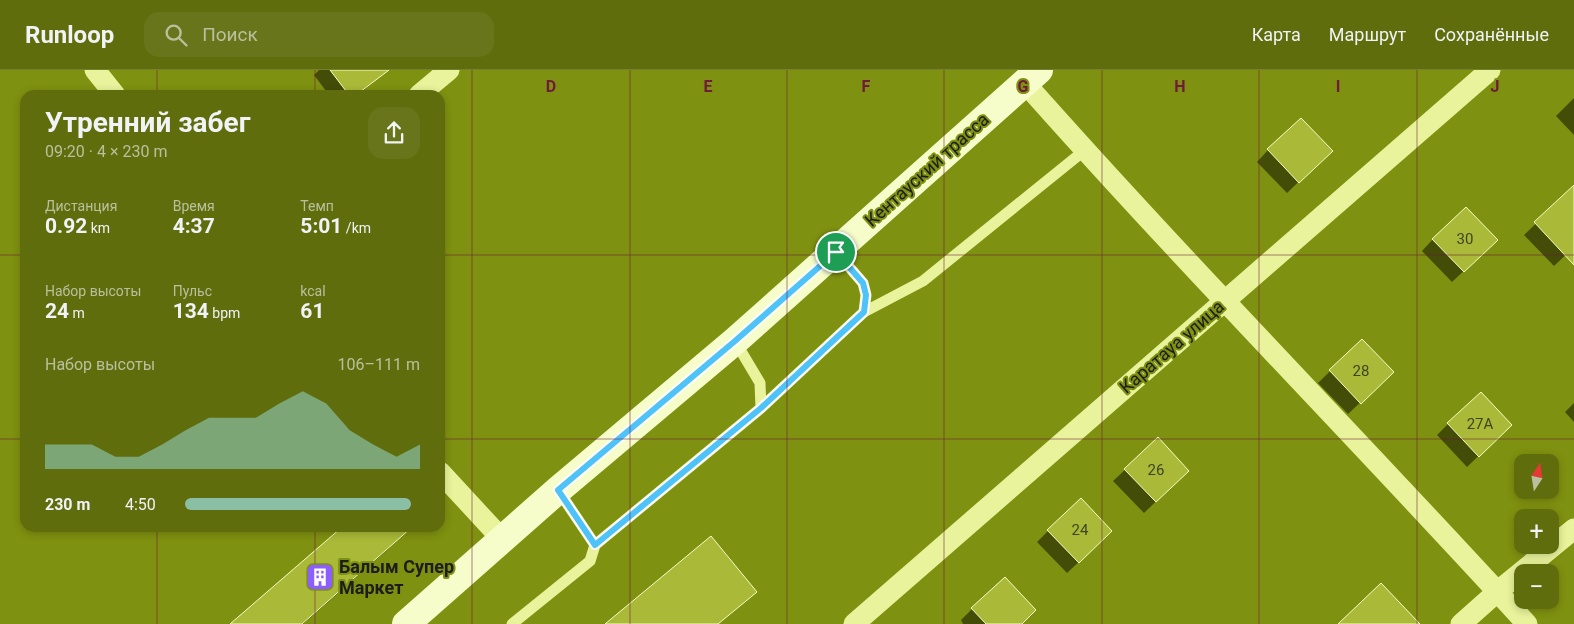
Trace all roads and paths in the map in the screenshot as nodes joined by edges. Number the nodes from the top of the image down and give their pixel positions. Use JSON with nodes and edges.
{"nodes":[{"id":1,"x":95,"y":70,"type":"edge"},
{"id":2,"x":449,"y":70,"type":"edge"},
{"id":3,"x":1490,"y":70,"type":"edge"},
{"id":4,"x":1032,"y":76,"type":"edge"},
{"id":5,"x":110,"y":90,"type":"edge"},
{"id":6,"x":425,"y":90,"type":"edge"},
{"id":7,"x":1084,"y":150,"type":"junction"},
{"id":8,"x":836,"y":252,"type":"junction"},
{"id":9,"x":1225,"y":302,"type":"junction"},
{"id":10,"x":864,"y":312,"type":"junction"},
{"id":11,"x":735,"y":341,"type":"junction"},
{"id":12,"x":761,"y":408,"type":"junction"},
{"id":13,"x":445,"y":477,"type":"edge"},
{"id":14,"x":558,"y":490,"type":"junction"},
{"id":15,"x":1574,"y":529,"type":"edge"},
{"id":16,"x":502,"y":539,"type":"junction"},
{"id":17,"x":595,"y":545,"type":"junction"},
{"id":18,"x":1497,"y":592,"type":"junction"},
{"id":19,"x":406,"y":624,"type":"edge"},
{"id":20,"x":512,"y":624,"type":"edge"},
{"id":21,"x":854,"y":624,"type":"edge"},
{"id":22,"x":1461,"y":624,"type":"edge"},
{"id":23,"x":1527,"y":624,"type":"edge"}],
"edges":[{"from":1,"to":5,"type":"street"},
{"from":2,"to":6,"type":"street"},
{"from":3,"to":9,"type":"street","name":"Каратауа улица"},
{"from":4,"to":7,"type":"street"},
{"from":4,"to":8,"type":"main road","name":"Кентауский трасса"},
{"from":7,"to":9,"type":"street"},
{"from":7,"to":10,"type":"lane"},
{"from":8,"to":10,"type":"lane"},
{"from":8,"to":11,"type":"main road","name":"Кентауский трасса"},
{"from":9,"to":18,"type":"street"},
{"from":9,"to":21,"type":"street","name":"Каратауа улица"},
{"from":10,"to":12,"type":"lane"},
{"from":11,"to":12,"type":"lane"},
{"from":11,"to":14,"type":"main road","name":"Кентауский трасса"},
{"from":12,"to":17,"type":"lane"},
{"from":13,"to":16,"type":"street"},
{"from":14,"to":16,"type":"main road","name":"Кентауский трасса"},
{"from":14,"to":17,"type":"lane"},
{"from":15,"to":18,"type":"street"},
{"from":16,"to":19,"type":"main road","name":"Кентауский трасса"},
{"from":17,"to":20,"type":"lane"},
{"from":18,"to":22,"type":"street"},
{"from":18,"to":23,"type":"street"}]}
